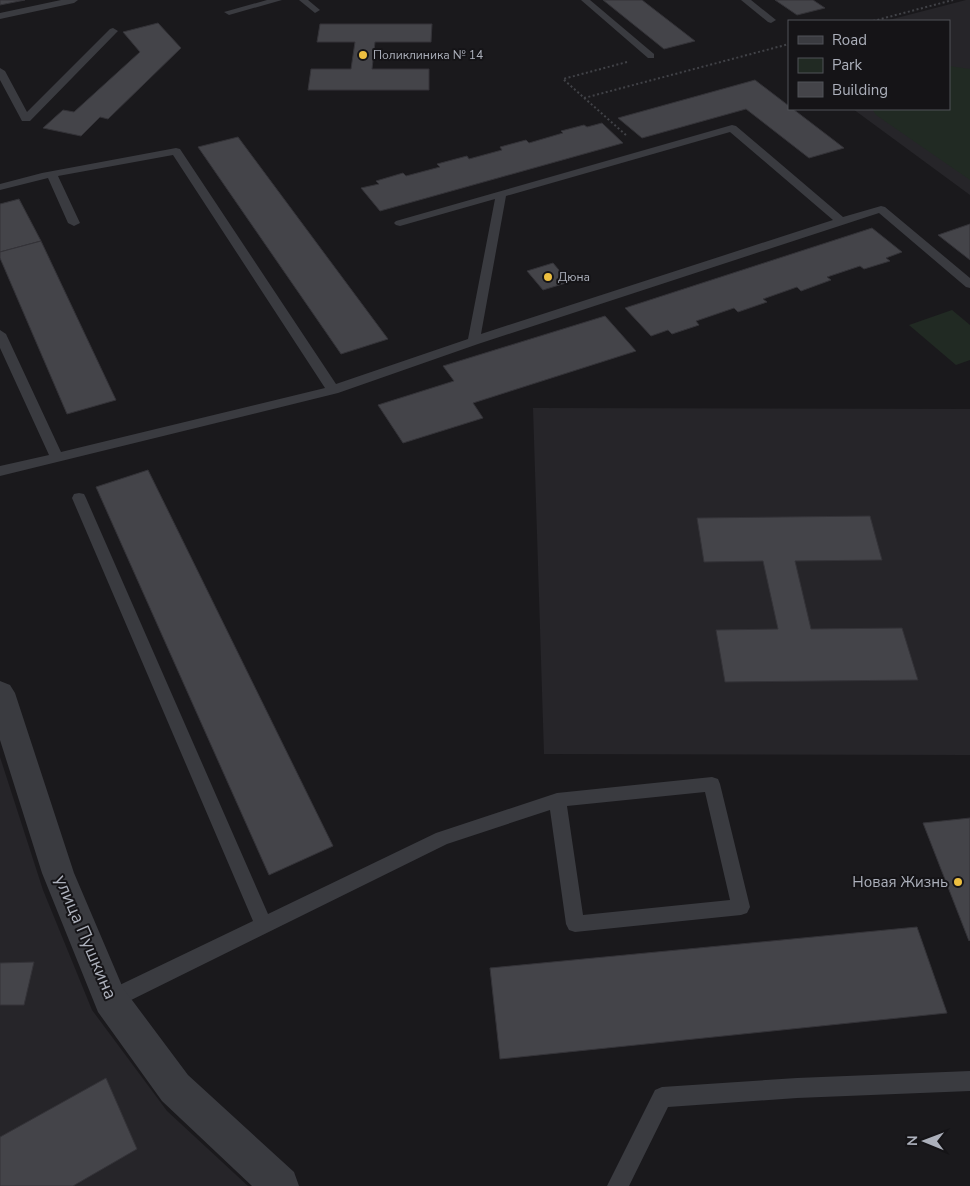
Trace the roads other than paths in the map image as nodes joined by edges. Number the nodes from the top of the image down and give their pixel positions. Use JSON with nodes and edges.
{"nodes":[{"id":1,"x":74,"y":0,"type":"edge"},
{"id":2,"x":278,"y":0,"type":"edge"},
{"id":3,"x":302,"y":0,"type":"edge"},
{"id":4,"x":585,"y":0,"type":"edge"},
{"id":5,"x":744,"y":0,"type":"edge"},
{"id":6,"x":315,"y":10,"type":"dead end"},
{"id":7,"x":229,"y":12,"type":"dead end"},
{"id":8,"x":0,"y":16,"type":"edge"},
{"id":9,"x":771,"y":20,"type":"dead end"},
{"id":10,"x":112,"y":31,"type":"dead end"},
{"id":11,"x":651,"y":56,"type":"road end"},
{"id":12,"x":0,"y":70,"type":"edge"},
{"id":13,"x":52,"y":174,"type":"junction"},
{"id":14,"x":0,"y":187,"type":"edge"},
{"id":15,"x":500,"y":194,"type":"junction"},
{"id":16,"x":841,"y":221,"type":"junction"},
{"id":17,"x":74,"y":222,"type":"dead end"},
{"id":18,"x":400,"y":223,"type":"dead end"},
{"id":19,"x":970,"y":284,"type":"edge"},
{"id":20,"x":0,"y":334,"type":"edge"},
{"id":21,"x":474,"y":342,"type":"junction"},
{"id":22,"x":333,"y":390,"type":"junction"},
{"id":23,"x":56,"y":456,"type":"junction"},
{"id":24,"x":0,"y":471,"type":"edge"},
{"id":25,"x":79,"y":498,"type":"dead end"},
{"id":26,"x":0,"y":693,"type":"edge"},
{"id":27,"x":557,"y":800,"type":"junction"},
{"id":28,"x":264,"y":925,"type":"junction"},
{"id":29,"x":110,"y":1000,"type":"junction"},
{"id":30,"x":970,"y":1081,"type":"edge"},
{"id":31,"x":280,"y":1186,"type":"edge"},
{"id":32,"x":618,"y":1186,"type":"edge"}],
"edges":[{"from":1,"to":8,"type":"lane"},
{"from":2,"to":7,"type":"lane"},
{"from":3,"to":6,"type":"lane"},
{"from":4,"to":11,"type":"lane"},
{"from":5,"to":9,"type":"lane"},
{"from":10,"to":12,"type":"lane"},
{"from":13,"to":14,"type":"lane"},
{"from":13,"to":17,"type":"lane"},
{"from":13,"to":22,"type":"lane"},
{"from":15,"to":16,"type":"lane"},
{"from":15,"to":18,"type":"lane"},
{"from":15,"to":21,"type":"lane"},
{"from":16,"to":19,"type":"lane"},
{"from":16,"to":21,"type":"lane"},
{"from":20,"to":23,"type":"lane"},
{"from":21,"to":22,"type":"lane"},
{"from":22,"to":23,"type":"lane"},
{"from":23,"to":24,"type":"lane"},
{"from":25,"to":28,"type":"lane"},
{"from":26,"to":29,"type":"street","name":"улица Пушкина"},
{"from":27,"to":27,"type":"lane"},
{"from":27,"to":28,"type":"lane"},
{"from":28,"to":29,"type":"lane"},
{"from":29,"to":31,"type":"street","name":"улица Пушкина"},
{"from":30,"to":32,"type":"lane"}]}
